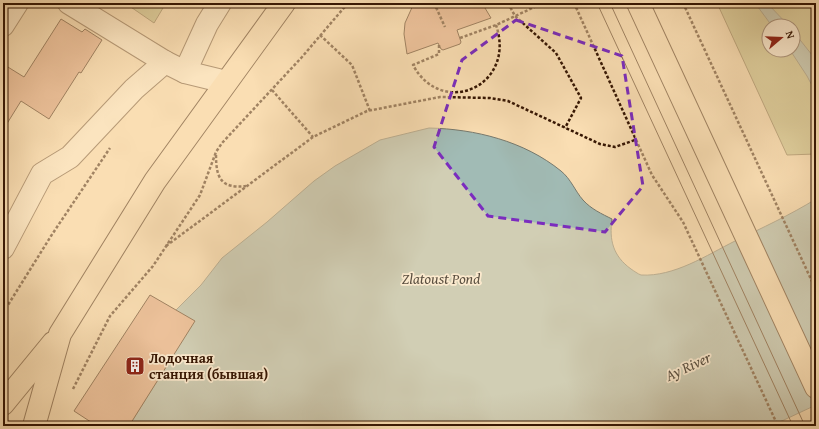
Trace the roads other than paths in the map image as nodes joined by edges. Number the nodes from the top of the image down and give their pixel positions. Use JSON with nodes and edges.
{"nodes":[{"id":1,"x":17,"y":3,"type":"edge"},
{"id":2,"x":69,"y":3,"type":"edge"},
{"id":3,"x":220,"y":3,"type":"edge"},
{"id":4,"x":284,"y":3,"type":"edge"},
{"id":5,"x":638,"y":3,"type":"edge"},
{"id":6,"x":3,"y":25,"type":"edge"},
{"id":7,"x":165,"y":62,"type":"junction"},
{"id":8,"x":185,"y":72,"type":"junction"},
{"id":9,"x":226,"y":82,"type":"junction"},
{"id":10,"x":3,"y":248,"type":"edge"},
{"id":11,"x":60,"y":334,"type":"junction"},
{"id":12,"x":816,"y":387,"type":"edge"},
{"id":13,"x":3,"y":404,"type":"edge"},
{"id":14,"x":34,"y":426,"type":"edge"}],
"edges":[{"from":1,"to":6,"type":"lane"},
{"from":2,"to":7,"type":"lane"},
{"from":3,"to":8,"type":"lane"},
{"from":4,"to":9,"type":"main road"},
{"from":5,"to":12,"type":"main road"},
{"from":7,"to":8,"type":"lane"},
{"from":7,"to":10,"type":"lane"},
{"from":8,"to":9,"type":"lane"},
{"from":9,"to":11,"type":"main road"},
{"from":11,"to":13,"type":"main road"},
{"from":11,"to":14,"type":"main road"}]}
